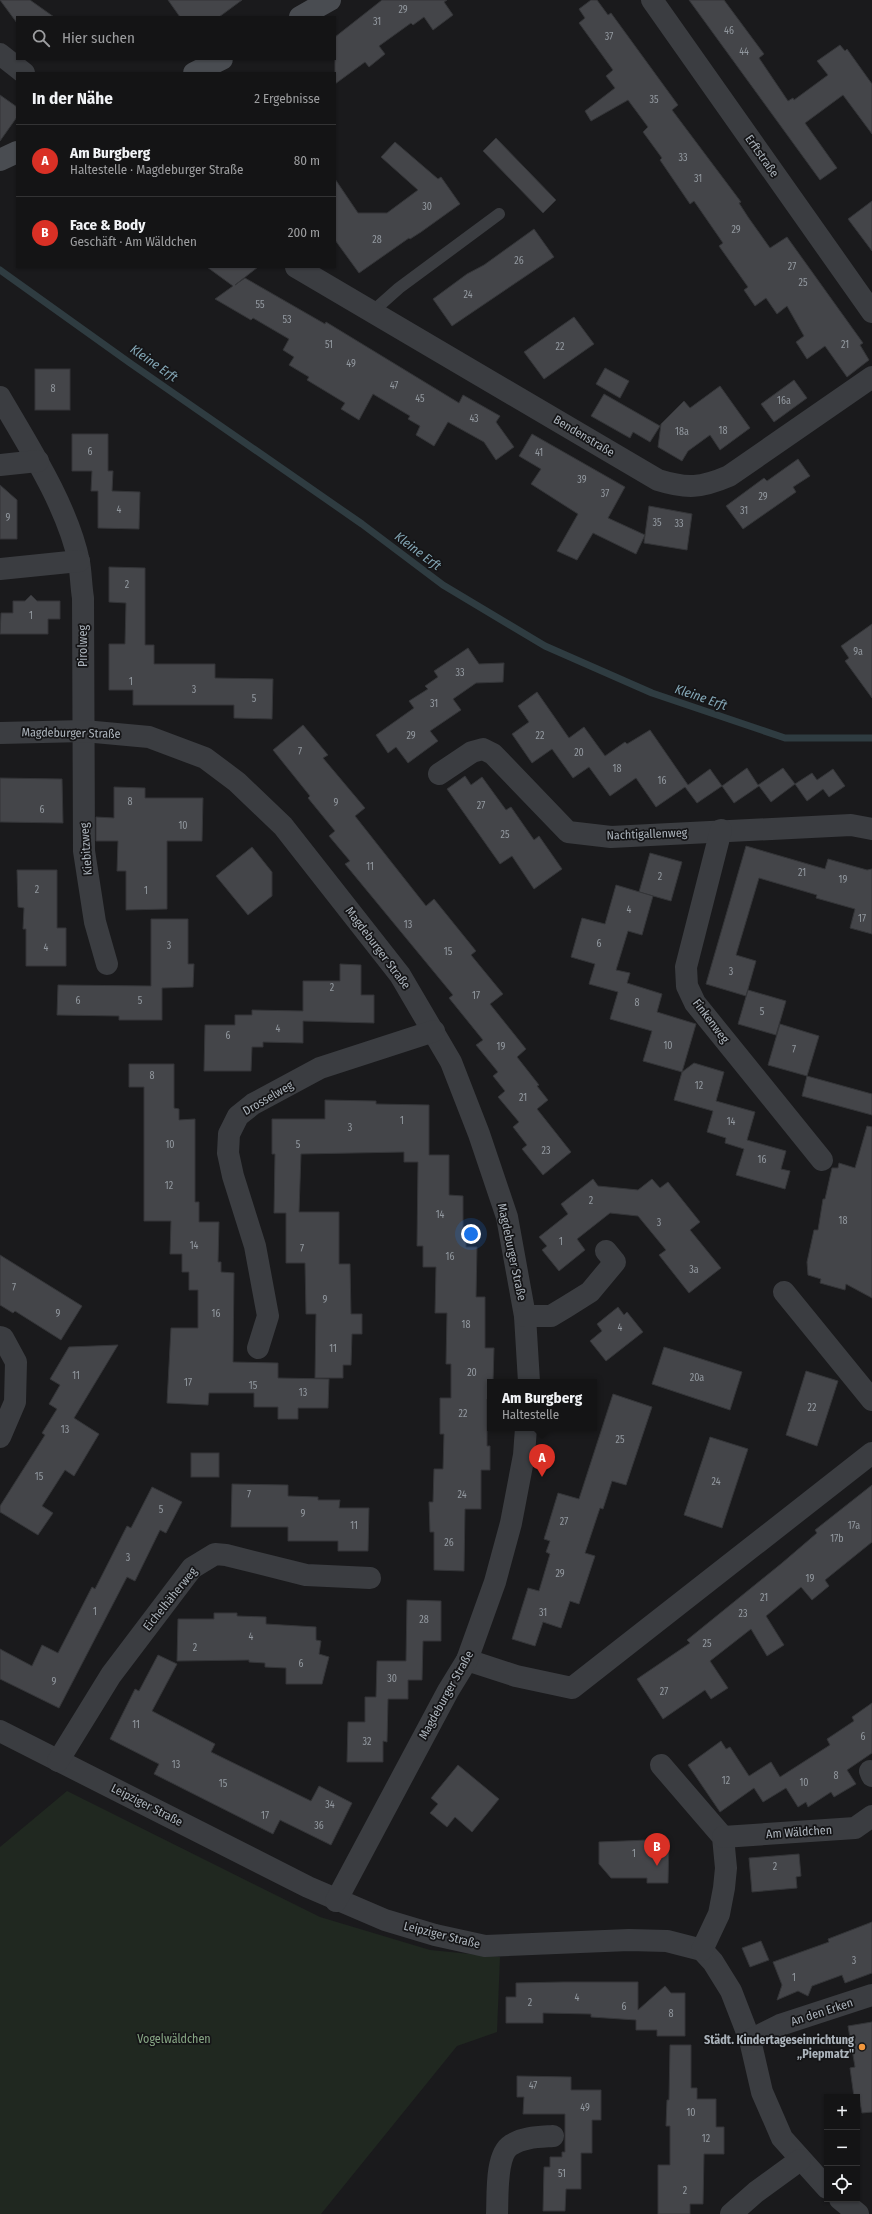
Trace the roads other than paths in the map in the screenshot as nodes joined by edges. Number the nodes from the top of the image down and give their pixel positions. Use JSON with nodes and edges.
{"nodes":[{"id":1,"x":330,"y":0,"type":"edge"},
{"id":2,"x":652,"y":0,"type":"edge"},
{"id":3,"x":302,"y":16,"type":"edge"},
{"id":4,"x":0,"y":54,"type":"edge"},
{"id":5,"x":220,"y":60,"type":"edge"},
{"id":6,"x":23,"y":72,"type":"edge"},
{"id":7,"x":196,"y":72,"type":"edge"},
{"id":8,"x":16,"y":152,"type":"edge"},
{"id":9,"x":0,"y":160,"type":"edge"},
{"id":10,"x":499,"y":214,"type":"dead end"},
{"id":11,"x":298,"y":268,"type":"edge"},
{"id":12,"x":372,"y":312,"type":"junction"},
{"id":13,"x":872,"y":312,"type":"edge"},
{"id":14,"x":872,"y":377,"type":"edge"},
{"id":15,"x":0,"y":397,"type":"edge"},
{"id":16,"x":38,"y":461,"type":"junction"},
{"id":17,"x":0,"y":465,"type":"edge"},
{"id":18,"x":79,"y":561,"type":"junction"},
{"id":19,"x":0,"y":569,"type":"edge"},
{"id":20,"x":84,"y":731,"type":"junction"},
{"id":21,"x":0,"y":733,"type":"edge"},
{"id":22,"x":439,"y":774,"type":"dead end"},
{"id":23,"x":872,"y":829,"type":"edge"},
{"id":24,"x":722,"y":830,"type":"junction"},
{"id":25,"x":107,"y":964,"type":"dead end"},
{"id":26,"x":434,"y":1031,"type":"junction"},
{"id":27,"x":822,"y":1160,"type":"dead end"},
{"id":28,"x":606,"y":1251,"type":"dead end"},
{"id":29,"x":784,"y":1292,"type":"dead end"},
{"id":30,"x":525,"y":1316,"type":"junction"},
{"id":31,"x":0,"y":1337,"type":"edge"},
{"id":32,"x":258,"y":1348,"type":"dead end"},
{"id":33,"x":529,"y":1379,"type":"edge"},
{"id":34,"x":872,"y":1400,"type":"edge"},
{"id":35,"x":526,"y":1431,"type":"edge"},
{"id":36,"x":0,"y":1437,"type":"edge"},
{"id":37,"x":872,"y":1453,"type":"edge"},
{"id":38,"x":370,"y":1578,"type":"dead end"},
{"id":39,"x":467,"y":1660,"type":"junction"},
{"id":40,"x":0,"y":1731,"type":"edge"},
{"id":41,"x":58,"y":1761,"type":"junction"},
{"id":42,"x":661,"y":1765,"type":"dead end"},
{"id":43,"x":872,"y":1816,"type":"edge"},
{"id":44,"x":723,"y":1837,"type":"junction"},
{"id":45,"x":336,"y":1901,"type":"junction"},
{"id":46,"x":702,"y":1950,"type":"junction"},
{"id":47,"x":872,"y":1996,"type":"edge"},
{"id":48,"x":750,"y":2040,"type":"junction"},
{"id":49,"x":553,"y":2136,"type":"dead end"},
{"id":50,"x":800,"y":2160,"type":"junction"},
{"id":51,"x":824,"y":2185,"type":"edge"},
{"id":52,"x":844,"y":2202,"type":"edge"},
{"id":53,"x":497,"y":2214,"type":"edge"},
{"id":54,"x":731,"y":2214,"type":"edge"},
{"id":55,"x":858,"y":2214,"type":"edge"}],
"edges":[{"from":1,"to":3,"type":"street"},
{"from":2,"to":13,"type":"street","name":"Erftstraße"},
{"from":4,"to":6,"type":"street"},
{"from":5,"to":7,"type":"street"},
{"from":8,"to":9,"type":"street"},
{"from":10,"to":12,"type":"lane"},
{"from":11,"to":12,"type":"street","name":"Bendenstraße"},
{"from":12,"to":14,"type":"street","name":"Bendenstraße"},
{"from":15,"to":16,"type":"street","name":"Pirolweg"},
{"from":16,"to":17,"type":"street"},
{"from":16,"to":18,"type":"street","name":"Pirolweg"},
{"from":18,"to":19,"type":"street"},
{"from":18,"to":20,"type":"street","name":"Pirolweg"},
{"from":20,"to":21,"type":"street","name":"Magdeburger Straße"},
{"from":20,"to":25,"type":"street","name":"Kiebitzweg"},
{"from":20,"to":26,"type":"street","name":"Magdeburger Straße"},
{"from":22,"to":24,"type":"street","name":"Nachtigallenweg"},
{"from":23,"to":24,"type":"street","name":"Nachtigallenweg"},
{"from":24,"to":27,"type":"street","name":"Finkenweg"},
{"from":26,"to":30,"type":"street","name":"Magdeburger Straße"},
{"from":26,"to":32,"type":"street","name":"Drosselweg"},
{"from":28,"to":30,"type":"street"},
{"from":29,"to":34,"type":"street"},
{"from":30,"to":33,"type":"street","name":"Magdeburger Straße"},
{"from":31,"to":36,"type":"street"},
{"from":35,"to":39,"type":"street","name":"Magdeburger Straße"},
{"from":37,"to":39,"type":"street"},
{"from":38,"to":41,"type":"street","name":"Eichelhäherweg"},
{"from":39,"to":45,"type":"street","name":"Magdeburger Straße"},
{"from":40,"to":41,"type":"street","name":"Leipziger Straße"},
{"from":41,"to":45,"type":"street","name":"Leipziger Straße"},
{"from":42,"to":44,"type":"street"},
{"from":43,"to":44,"type":"street","name":"Am Wäldchen"},
{"from":44,"to":46,"type":"street"},
{"from":45,"to":46,"type":"street","name":"Leipziger Straße"},
{"from":46,"to":48,"type":"street"},
{"from":47,"to":48,"type":"street","name":"An den Erken"},
{"from":48,"to":50,"type":"street"},
{"from":49,"to":53,"type":"street"},
{"from":50,"to":51,"type":"street"},
{"from":50,"to":54,"type":"street"},
{"from":52,"to":55,"type":"street"}]}
